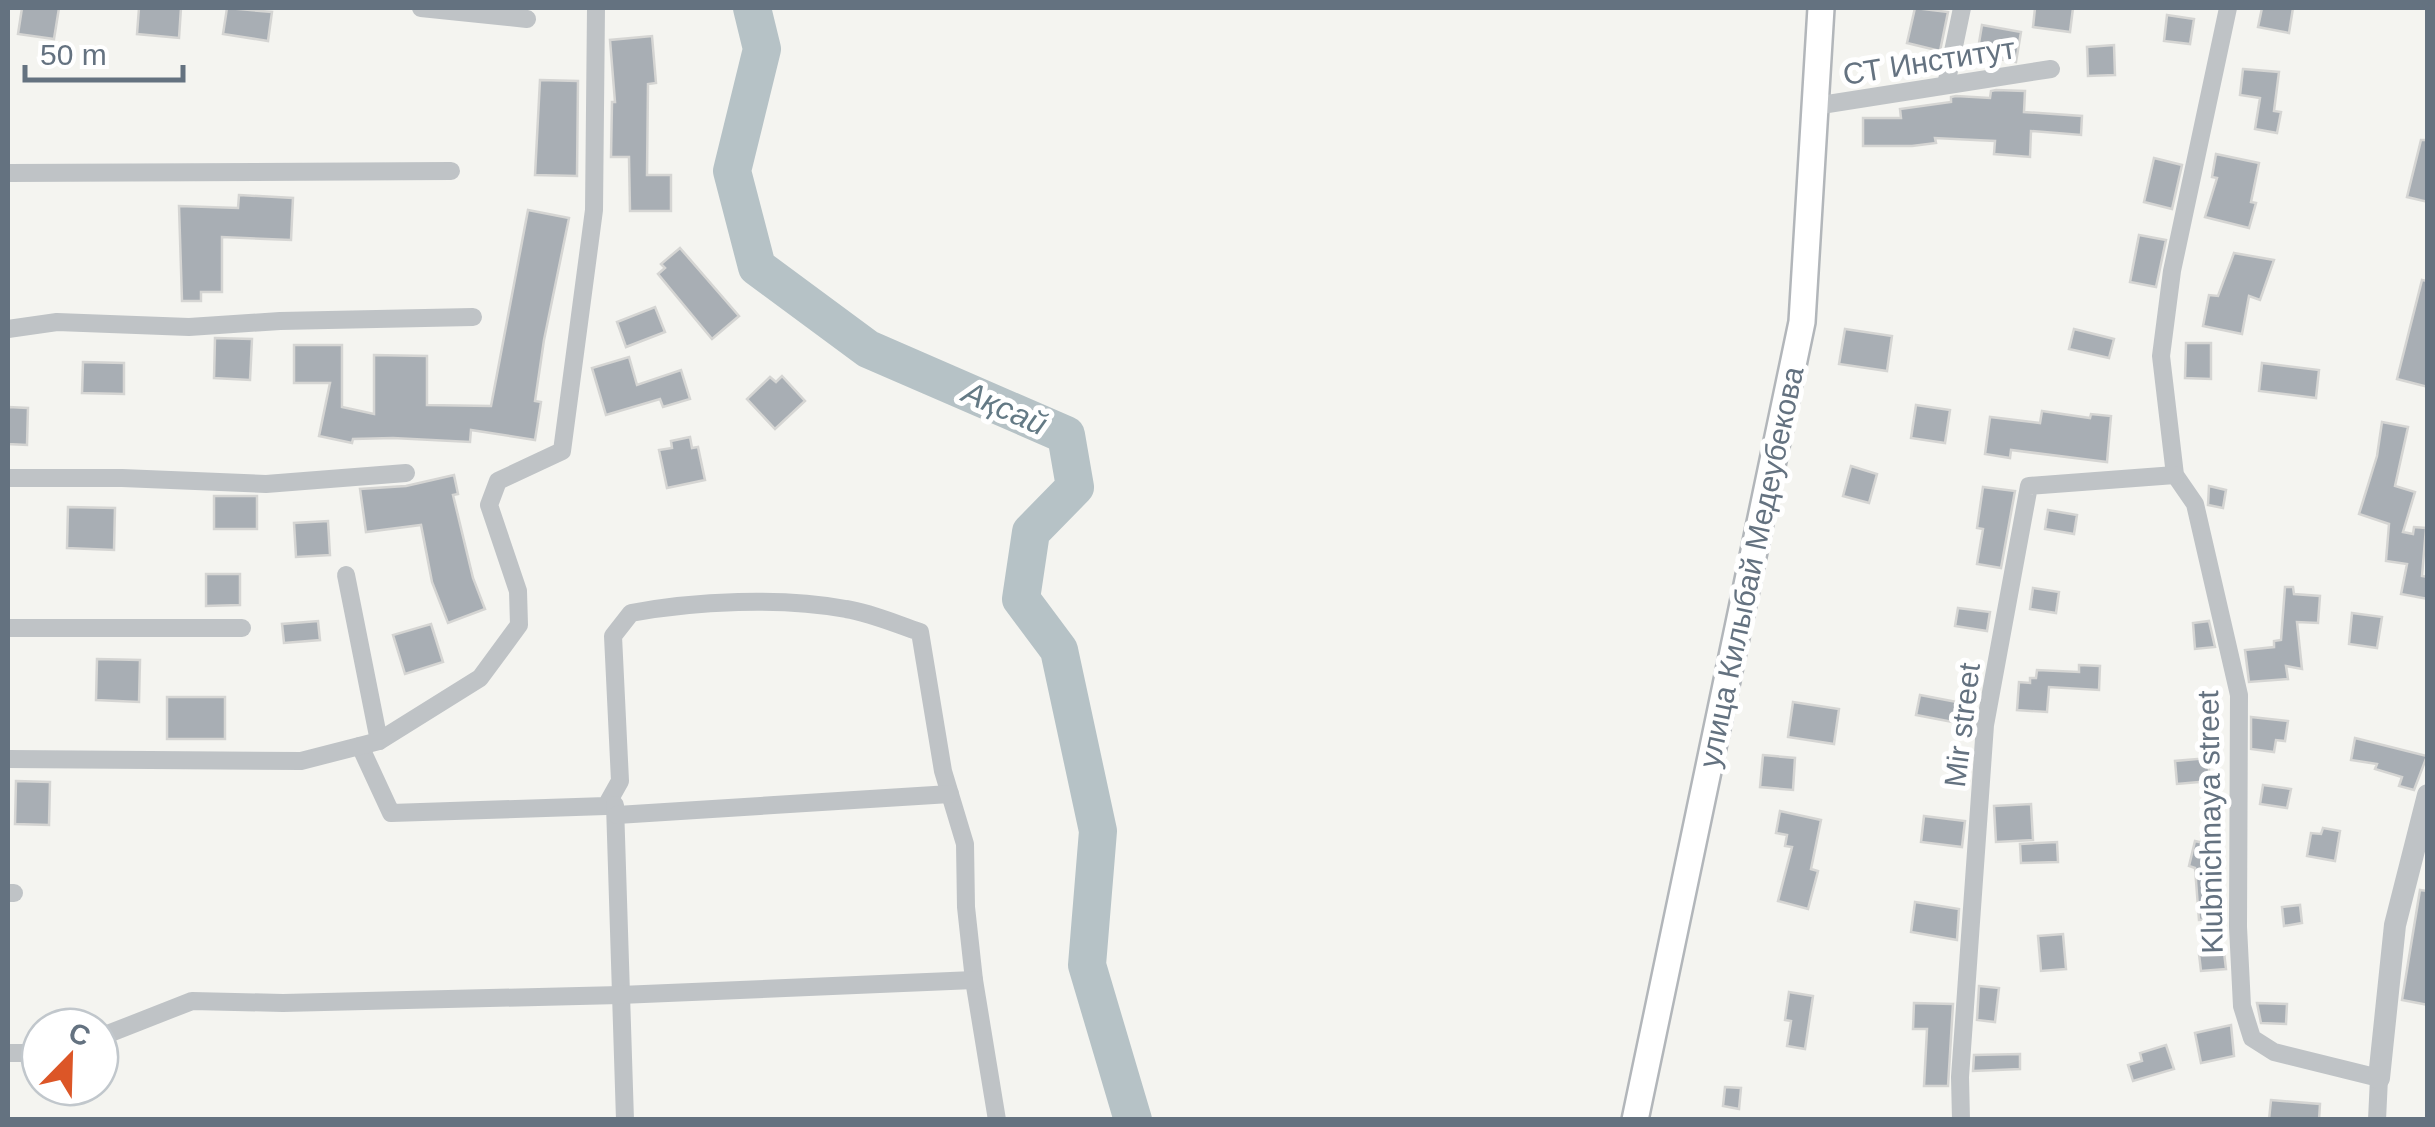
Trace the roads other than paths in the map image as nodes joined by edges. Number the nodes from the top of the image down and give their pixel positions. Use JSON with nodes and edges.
{"nodes":[{"id":1,"x":421,"y":8,"type":"edge"},
{"id":2,"x":596,"y":8,"type":"edge"},
{"id":3,"x":1822,"y":8,"type":"edge"},
{"id":4,"x":1962,"y":8,"type":"edge"},
{"id":5,"x":2228,"y":8,"type":"edge"},
{"id":6,"x":526,"y":19,"type":"dead end"},
{"id":7,"x":2051,"y":69,"type":"dead end"},
{"id":8,"x":1946,"y":85,"type":"junction"},
{"id":9,"x":1815,"y":106,"type":"junction"},
{"id":10,"x":451,"y":172,"type":"dead end"},
{"id":11,"x":8,"y":173,"type":"edge"},
{"id":12,"x":473,"y":317,"type":"dead end"},
{"id":13,"x":8,"y":329,"type":"edge"},
{"id":14,"x":406,"y":473,"type":"dead end"},
{"id":15,"x":2175,"y":475,"type":"junction"},
{"id":16,"x":8,"y":478,"type":"edge"},
{"id":17,"x":346,"y":574,"type":"dead end"},
{"id":18,"x":8,"y":628,"type":"edge"},
{"id":19,"x":242,"y":628,"type":"dead end"},
{"id":20,"x":370,"y":743,"type":"junction"},
{"id":21,"x":8,"y":759,"type":"edge"},
{"id":22,"x":613,"y":794,"type":"junction"},
{"id":23,"x":950,"y":794,"type":"junction"},
{"id":24,"x":2428,"y":794,"type":"edge"},
{"id":25,"x":617,"y":815,"type":"junction"},
{"id":26,"x":974,"y":980,"type":"junction"},
{"id":27,"x":620,"y":994,"type":"junction"},
{"id":28,"x":120,"y":1029,"type":"edge"},
{"id":29,"x":2379,"y":1078,"type":"junction"},
{"id":30,"x":625,"y":1120,"type":"edge"},
{"id":31,"x":996,"y":1120,"type":"edge"},
{"id":32,"x":1634,"y":1120,"type":"edge"},
{"id":33,"x":1960,"y":1120,"type":"edge"},
{"id":34,"x":2377,"y":1120,"type":"edge"}],
"edges":[{"from":1,"to":6,"type":"street"},
{"from":2,"to":20,"type":"street"},
{"from":3,"to":9,"type":"main road","name":"улица Килыбай Медеубекова"},
{"from":4,"to":8,"type":"street"},
{"from":5,"to":15,"type":"street","name":"Klubnichnaya street"},
{"from":7,"to":8,"type":"street","name":"СТ Институт"},
{"from":8,"to":9,"type":"street","name":"СТ Институт"},
{"from":9,"to":32,"type":"main road","name":"улица Килыбай Медеубекова"},
{"from":10,"to":11,"type":"street"},
{"from":12,"to":13,"type":"street"},
{"from":14,"to":16,"type":"street"},
{"from":15,"to":29,"type":"street","name":"Klubnichnaya street"},
{"from":15,"to":33,"type":"street","name":"Mir street"},
{"from":17,"to":20,"type":"street"},
{"from":18,"to":19,"type":"street"},
{"from":20,"to":21,"type":"street"},
{"from":20,"to":22,"type":"street"},
{"from":22,"to":23,"type":"street"},
{"from":22,"to":25,"type":"street"},
{"from":23,"to":25,"type":"street"},
{"from":23,"to":26,"type":"street"},
{"from":24,"to":29,"type":"street"},
{"from":25,"to":27,"type":"street"},
{"from":26,"to":27,"type":"street"},
{"from":26,"to":31,"type":"street"},
{"from":27,"to":28,"type":"street"},
{"from":27,"to":30,"type":"street"},
{"from":29,"to":34,"type":"street"}]}
